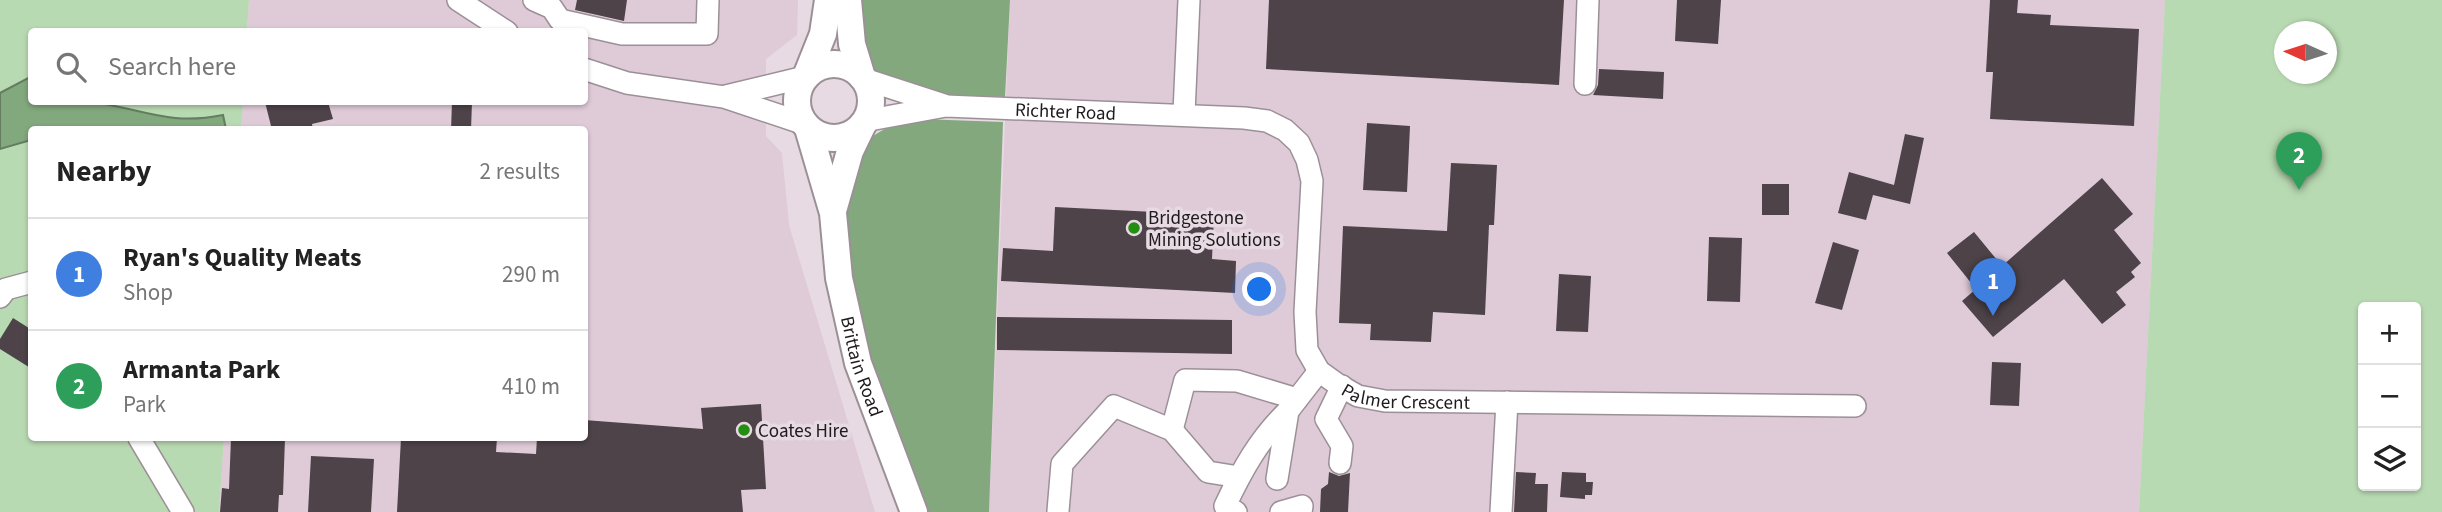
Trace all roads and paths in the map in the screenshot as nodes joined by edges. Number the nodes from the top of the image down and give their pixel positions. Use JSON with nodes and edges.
{"nodes":[{"id":1,"x":458,"y":0,"type":"edge"},
{"id":2,"x":534,"y":0,"type":"edge"},
{"id":3,"x":708,"y":0,"type":"edge"},
{"id":4,"x":828,"y":0,"type":"edge"},
{"id":5,"x":848,"y":0,"type":"edge"},
{"id":6,"x":1189,"y":0,"type":"edge"},
{"id":7,"x":1588,"y":0,"type":"edge"},
{"id":8,"x":559,"y":26,"type":"edge"},
{"id":9,"x":501,"y":28,"type":"edge"},
{"id":10,"x":588,"y":30,"type":"edge"},
{"id":11,"x":588,"y":69,"type":"edge"},
{"id":12,"x":806,"y":76,"type":"junction"},
{"id":13,"x":863,"y":78,"type":"junction"},
{"id":14,"x":1585,"y":84,"type":"dead end"},
{"id":15,"x":724,"y":97,"type":"junction"},
{"id":16,"x":946,"y":106,"type":"junction"},
{"id":17,"x":1184,"y":113,"type":"junction"},
{"id":18,"x":864,"y":122,"type":"junction"},
{"id":19,"x":807,"y":126,"type":"junction"},
{"id":20,"x":833,"y":213,"type":"junction"},
{"id":21,"x":28,"y":282,"type":"edge"},
{"id":22,"x":0,"y":297,"type":"edge"},
{"id":23,"x":1319,"y":371,"type":"junction"},
{"id":24,"x":1342,"y":386,"type":"junction"},
{"id":25,"x":1507,"y":402,"type":"junction"},
{"id":26,"x":1293,"y":405,"type":"junction"},
{"id":27,"x":1855,"y":406,"type":"dead end"},
{"id":28,"x":1172,"y":430,"type":"junction"},
{"id":29,"x":141,"y":441,"type":"edge"},
{"id":30,"x":1340,"y":463,"type":"dead end"},
{"id":31,"x":1239,"y":477,"type":"junction"},
{"id":32,"x":1278,"y":479,"type":"dead end"},
{"id":33,"x":1228,"y":510,"type":"edge"},
{"id":34,"x":183,"y":512,"type":"edge"},
{"id":35,"x":914,"y":512,"type":"edge"},
{"id":36,"x":1059,"y":512,"type":"edge"},
{"id":37,"x":1281,"y":512,"type":"edge"},
{"id":38,"x":1301,"y":512,"type":"edge"},
{"id":39,"x":1501,"y":512,"type":"edge"}],
"edges":[{"from":1,"to":9,"type":"street"},
{"from":2,"to":8,"type":"street"},
{"from":3,"to":10,"type":"street"},
{"from":4,"to":12,"type":"main road"},
{"from":5,"to":13,"type":"main road"},
{"from":6,"to":17,"type":"street"},
{"from":7,"to":14,"type":"street"},
{"from":11,"to":15,"type":"street"},
{"from":12,"to":13,"type":"main road"},
{"from":12,"to":15,"type":"street"},
{"from":12,"to":19,"type":"main road"},
{"from":13,"to":16,"type":"street","name":"Richter Road"},
{"from":13,"to":18,"type":"main road"},
{"from":15,"to":19,"type":"street"},
{"from":16,"to":17,"type":"street","name":"Richter Road"},
{"from":16,"to":18,"type":"street","name":"Richter Road"},
{"from":17,"to":23,"type":"street","name":"Palmer Crescent"},
{"from":18,"to":19,"type":"main road"},
{"from":18,"to":20,"type":"main road","name":"Brittain Road"},
{"from":19,"to":20,"type":"main road","name":"Brittain Road"},
{"from":20,"to":35,"type":"main road","name":"Brittain Road"},
{"from":21,"to":22,"type":"street"},
{"from":23,"to":24,"type":"street","name":"Palmer Crescent"},
{"from":23,"to":26,"type":"street"},
{"from":24,"to":25,"type":"street","name":"Palmer Crescent"},
{"from":24,"to":30,"type":"street"},
{"from":25,"to":27,"type":"street","name":"Palmer Crescent"},
{"from":25,"to":39,"type":"street"},
{"from":26,"to":28,"type":"street"},
{"from":26,"to":31,"type":"street"},
{"from":26,"to":32,"type":"street"},
{"from":28,"to":31,"type":"street"},
{"from":28,"to":36,"type":"street"},
{"from":29,"to":34,"type":"street"},
{"from":31,"to":33,"type":"street"},
{"from":37,"to":38,"type":"street"}]}
